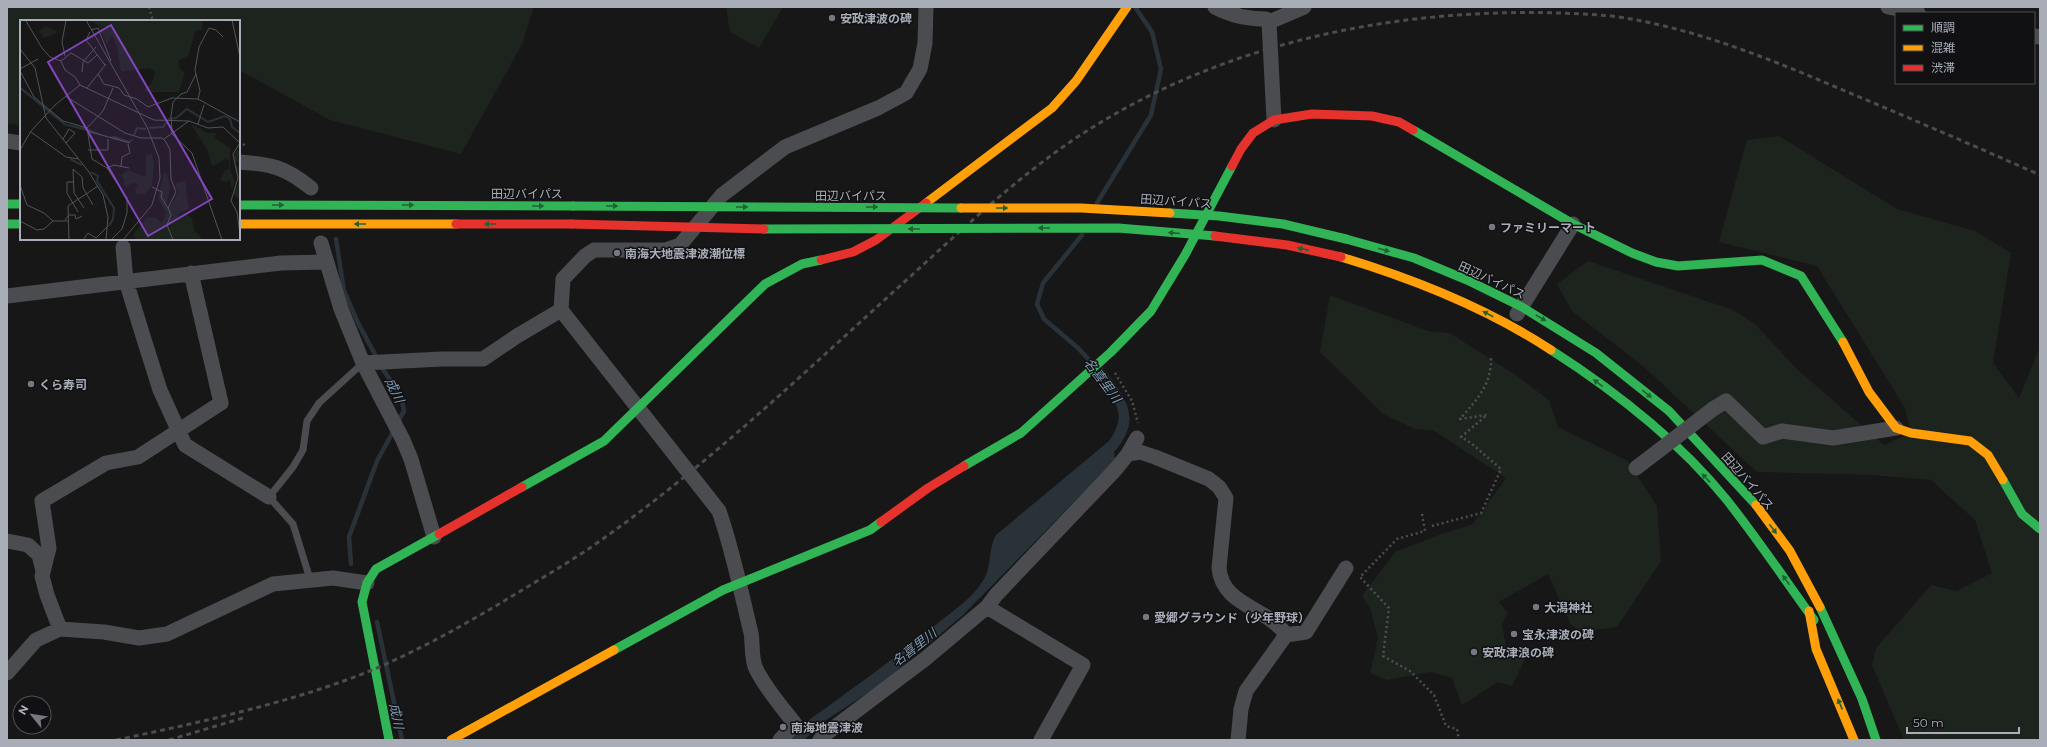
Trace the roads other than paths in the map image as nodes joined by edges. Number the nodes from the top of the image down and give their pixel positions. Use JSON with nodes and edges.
{"nodes":[{"id":1,"x":926,"y":7,"type":"edge"},
{"id":2,"x":1127,"y":7,"type":"edge"},
{"id":3,"x":1215,"y":7,"type":"edge"},
{"id":4,"x":1304,"y":7,"type":"edge"},
{"id":5,"x":1888,"y":7,"type":"edge"},
{"id":6,"x":1913,"y":12,"type":"edge"},
{"id":7,"x":1267,"y":16,"type":"edge"},
{"id":8,"x":1274,"y":120,"type":"junction"},
{"id":9,"x":7,"y":141,"type":"edge"},
{"id":10,"x":20,"y":142,"type":"edge"},
{"id":11,"x":240,"y":162,"type":"edge"},
{"id":12,"x":311,"y":188,"type":"dead end"},
{"id":13,"x":7,"y":204,"type":"edge"},
{"id":14,"x":20,"y":204,"type":"edge"},
{"id":15,"x":240,"y":205,"type":"edge"},
{"id":16,"x":7,"y":224,"type":"edge"},
{"id":17,"x":20,"y":224,"type":"edge"},
{"id":18,"x":240,"y":224,"type":"edge"},
{"id":19,"x":1573,"y":224,"type":"junction"},
{"id":20,"x":321,"y":244,"type":"dead end"},
{"id":21,"x":124,"y":248,"type":"dead end"},
{"id":22,"x":326,"y":262,"type":"junction"},
{"id":23,"x":192,"y":273,"type":"junction"},
{"id":24,"x":126,"y":281,"type":"junction"},
{"id":25,"x":7,"y":296,"type":"edge"},
{"id":26,"x":1522,"y":307,"type":"junction"},
{"id":27,"x":561,"y":310,"type":"junction"},
{"id":28,"x":1510,"y":325,"type":"junction"},
{"id":29,"x":363,"y":363,"type":"junction"},
{"id":30,"x":638,"y":407,"type":"junction"},
{"id":31,"x":1896,"y":428,"type":"junction"},
{"id":32,"x":179,"y":430,"type":"junction"},
{"id":33,"x":1137,"y":438,"type":"road end"},
{"id":34,"x":1128,"y":454,"type":"junction"},
{"id":35,"x":1636,"y":468,"type":"dead end"},
{"id":36,"x":269,"y":497,"type":"junction"},
{"id":37,"x":2040,"y":529,"type":"edge"},
{"id":38,"x":434,"y":537,"type":"junction"},
{"id":39,"x":7,"y":541,"type":"edge"},
{"id":40,"x":1790,"y":551,"type":"junction"},
{"id":41,"x":1346,"y":568,"type":"dead end"},
{"id":42,"x":43,"y":571,"type":"junction"},
{"id":43,"x":310,"y":579,"type":"junction"},
{"id":44,"x":367,"y":583,"type":"junction"},
{"id":45,"x":740,"y":583,"type":"junction"},
{"id":46,"x":987,"y":607,"type":"junction"},
{"id":47,"x":1809,"y":611,"type":"junction"},
{"id":48,"x":60,"y":629,"type":"junction"},
{"id":49,"x":1841,"y":629,"type":"dead end"},
{"id":50,"x":1286,"y":635,"type":"junction"},
{"id":51,"x":1824,"y":640,"type":"dead end"},
{"id":52,"x":7,"y":673,"type":"edge"},
{"id":53,"x":389,"y":740,"type":"edge"},
{"id":54,"x":451,"y":740,"type":"edge"},
{"id":55,"x":782,"y":740,"type":"edge"},
{"id":56,"x":820,"y":740,"type":"edge"},
{"id":57,"x":1041,"y":740,"type":"edge"},
{"id":58,"x":1238,"y":740,"type":"edge"},
{"id":59,"x":1854,"y":740,"type":"edge"},
{"id":60,"x":1876,"y":740,"type":"edge"}],
"edges":[{"from":1,"to":27,"type":"street"},
{"from":2,"to":30,"type":"main road"},
{"from":3,"to":7,"type":"street"},
{"from":4,"to":7,"type":"street"},
{"from":5,"to":6,"type":"street"},
{"from":7,"to":8,"type":"street"},
{"from":8,"to":19,"type":"main road"},
{"from":8,"to":45,"type":"main road"},
{"from":9,"to":10,"type":"street"},
{"from":11,"to":12,"type":"street"},
{"from":13,"to":14,"type":"main road"},
{"from":15,"to":26,"type":"main road","name":"田辺バイパス","one_way":true,"bridge":true},
{"from":16,"to":17,"type":"main road"},
{"from":28,"to":18,"type":"main road","one_way":true,"bridge":true},
{"from":19,"to":26,"type":"street"},
{"from":19,"to":31,"type":"main road"},
{"from":20,"to":22,"type":"street"},
{"from":21,"to":24,"type":"street"},
{"from":22,"to":23,"type":"street"},
{"from":22,"to":29,"type":"street"},
{"from":23,"to":24,"type":"street"},
{"from":23,"to":32,"type":"street"},
{"from":24,"to":25,"type":"street"},
{"from":24,"to":32,"type":"street"},
{"from":26,"to":28,"type":"street"},
{"from":26,"to":40,"type":"main road","name":"田辺バイパス","one_way":true},
{"from":27,"to":29,"type":"street"},
{"from":27,"to":30,"type":"street"},
{"from":47,"to":28,"type":"main road","one_way":true},
{"from":29,"to":36,"type":"lane"},
{"from":29,"to":38,"type":"street"},
{"from":30,"to":38,"type":"main road"},
{"from":30,"to":45,"type":"street"},
{"from":31,"to":35,"type":"street","bridge":true},
{"from":31,"to":37,"type":"main road"},
{"from":32,"to":36,"type":"street"},
{"from":32,"to":42,"type":"street"},
{"from":33,"to":34,"type":"street"},
{"from":34,"to":46,"type":"street"},
{"from":34,"to":50,"type":"street"},
{"from":36,"to":43,"type":"lane"},
{"from":38,"to":44,"type":"main road"},
{"from":39,"to":42,"type":"street"},
{"from":40,"to":49,"type":"main road"},
{"from":40,"to":60,"type":"main road","name":"田辺バイパス"},
{"from":41,"to":50,"type":"street"},
{"from":42,"to":48,"type":"street"},
{"from":43,"to":44,"type":"street"},
{"from":43,"to":48,"type":"street"},
{"from":44,"to":53,"type":"main road"},
{"from":45,"to":54,"type":"main road"},
{"from":45,"to":55,"type":"street"},
{"from":46,"to":56,"type":"street"},
{"from":46,"to":57,"type":"street"},
{"from":47,"to":51,"type":"main road"},
{"from":59,"to":47,"type":"main road","one_way":true},
{"from":48,"to":52,"type":"street"},
{"from":50,"to":58,"type":"street"}]}
